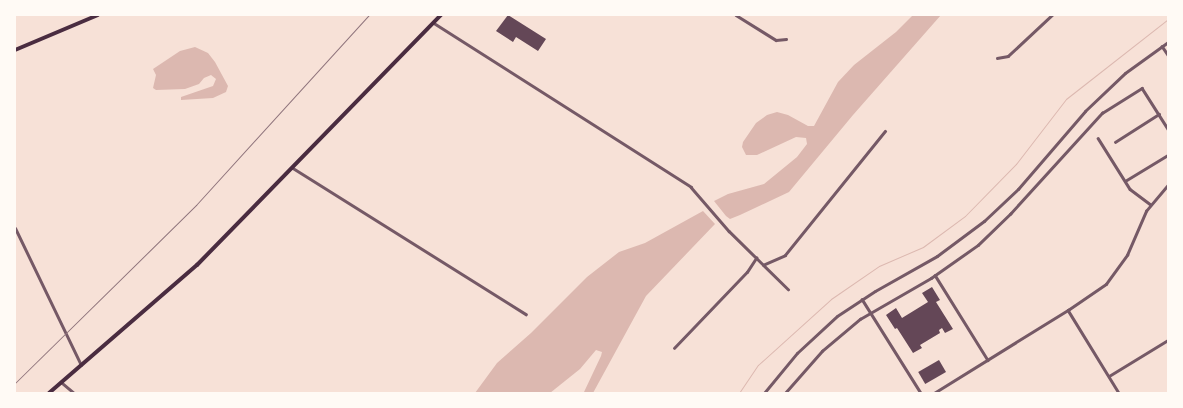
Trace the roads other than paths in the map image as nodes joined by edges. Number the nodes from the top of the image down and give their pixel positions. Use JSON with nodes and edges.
{"nodes":[{"id":1,"x":98,"y":15,"type":"edge"},
{"id":2,"x":441,"y":15,"type":"edge"},
{"id":3,"x":736,"y":15,"type":"edge"},
{"id":4,"x":1052,"y":15,"type":"edge"},
{"id":5,"x":434,"y":22,"type":"junction"},
{"id":6,"x":786,"y":39,"type":"dead end"},
{"id":7,"x":1168,"y":42,"type":"edge"},
{"id":8,"x":1162,"y":46,"type":"junction"},
{"id":9,"x":15,"y":50,"type":"edge"},
{"id":10,"x":1168,"y":55,"type":"edge"},
{"id":11,"x":997,"y":58,"type":"dead end"},
{"id":12,"x":1158,"y":114,"type":"junction"},
{"id":13,"x":1168,"y":129,"type":"edge"},
{"id":14,"x":884,"y":131,"type":"dead end"},
{"id":15,"x":1098,"y":138,"type":"dead end"},
{"id":16,"x":1114,"y":142,"type":"dead end"},
{"id":17,"x":1168,"y":154,"type":"edge"},
{"id":18,"x":291,"y":167,"type":"junction"},
{"id":19,"x":1125,"y":181,"type":"junction"},
{"id":20,"x":1168,"y":185,"type":"edge"},
{"id":21,"x":1150,"y":204,"type":"junction"},
{"id":22,"x":15,"y":228,"type":"edge"},
{"id":23,"x":756,"y":258,"type":"junction"},
{"id":24,"x":763,"y":265,"type":"junction"},
{"id":25,"x":935,"y":275,"type":"junction"},
{"id":26,"x":788,"y":289,"type":"dead end"},
{"id":27,"x":862,"y":299,"type":"junction"},
{"id":28,"x":1068,"y":310,"type":"junction"},
{"id":29,"x":871,"y":312,"type":"junction"},
{"id":30,"x":526,"y":314,"type":"dead end"},
{"id":31,"x":1168,"y":340,"type":"edge"},
{"id":32,"x":674,"y":348,"type":"dead end"},
{"id":33,"x":988,"y":360,"type":"junction"},
{"id":34,"x":81,"y":365,"type":"junction"},
{"id":35,"x":1109,"y":376,"type":"junction"},
{"id":36,"x":61,"y":382,"type":"junction"},
{"id":37,"x":49,"y":393,"type":"edge"},
{"id":38,"x":74,"y":393,"type":"edge"},
{"id":39,"x":764,"y":393,"type":"edge"},
{"id":40,"x":784,"y":393,"type":"edge"},
{"id":41,"x":921,"y":393,"type":"edge"},
{"id":42,"x":934,"y":393,"type":"edge"},
{"id":43,"x":1119,"y":393,"type":"edge"}],
"edges":[{"from":1,"to":9,"type":"main road"},
{"from":2,"to":5,"type":"main road"},
{"from":3,"to":6,"type":"street"},
{"from":4,"to":11,"type":"street"},
{"from":5,"to":18,"type":"main road"},
{"from":5,"to":23,"type":"street"},
{"from":7,"to":8,"type":"street"},
{"from":8,"to":10,"type":"street"},
{"from":8,"to":27,"type":"street"},
{"from":12,"to":13,"type":"street"},
{"from":12,"to":16,"type":"street"},
{"from":12,"to":25,"type":"street"},
{"from":14,"to":24,"type":"street"},
{"from":15,"to":19,"type":"street"},
{"from":17,"to":19,"type":"street"},
{"from":18,"to":30,"type":"street"},
{"from":18,"to":34,"type":"main road"},
{"from":19,"to":21,"type":"street"},
{"from":20,"to":21,"type":"street"},
{"from":21,"to":28,"type":"street"},
{"from":22,"to":34,"type":"street"},
{"from":23,"to":24,"type":"street"},
{"from":23,"to":32,"type":"street"},
{"from":24,"to":26,"type":"street"},
{"from":25,"to":29,"type":"street"},
{"from":25,"to":33,"type":"street"},
{"from":27,"to":29,"type":"street"},
{"from":27,"to":39,"type":"street"},
{"from":28,"to":33,"type":"street"},
{"from":28,"to":35,"type":"street"},
{"from":29,"to":40,"type":"street"},
{"from":29,"to":41,"type":"street"},
{"from":31,"to":35,"type":"street"},
{"from":33,"to":42,"type":"street"},
{"from":34,"to":36,"type":"main road"},
{"from":35,"to":43,"type":"street"},
{"from":36,"to":37,"type":"main road"},
{"from":36,"to":38,"type":"street"}]}
